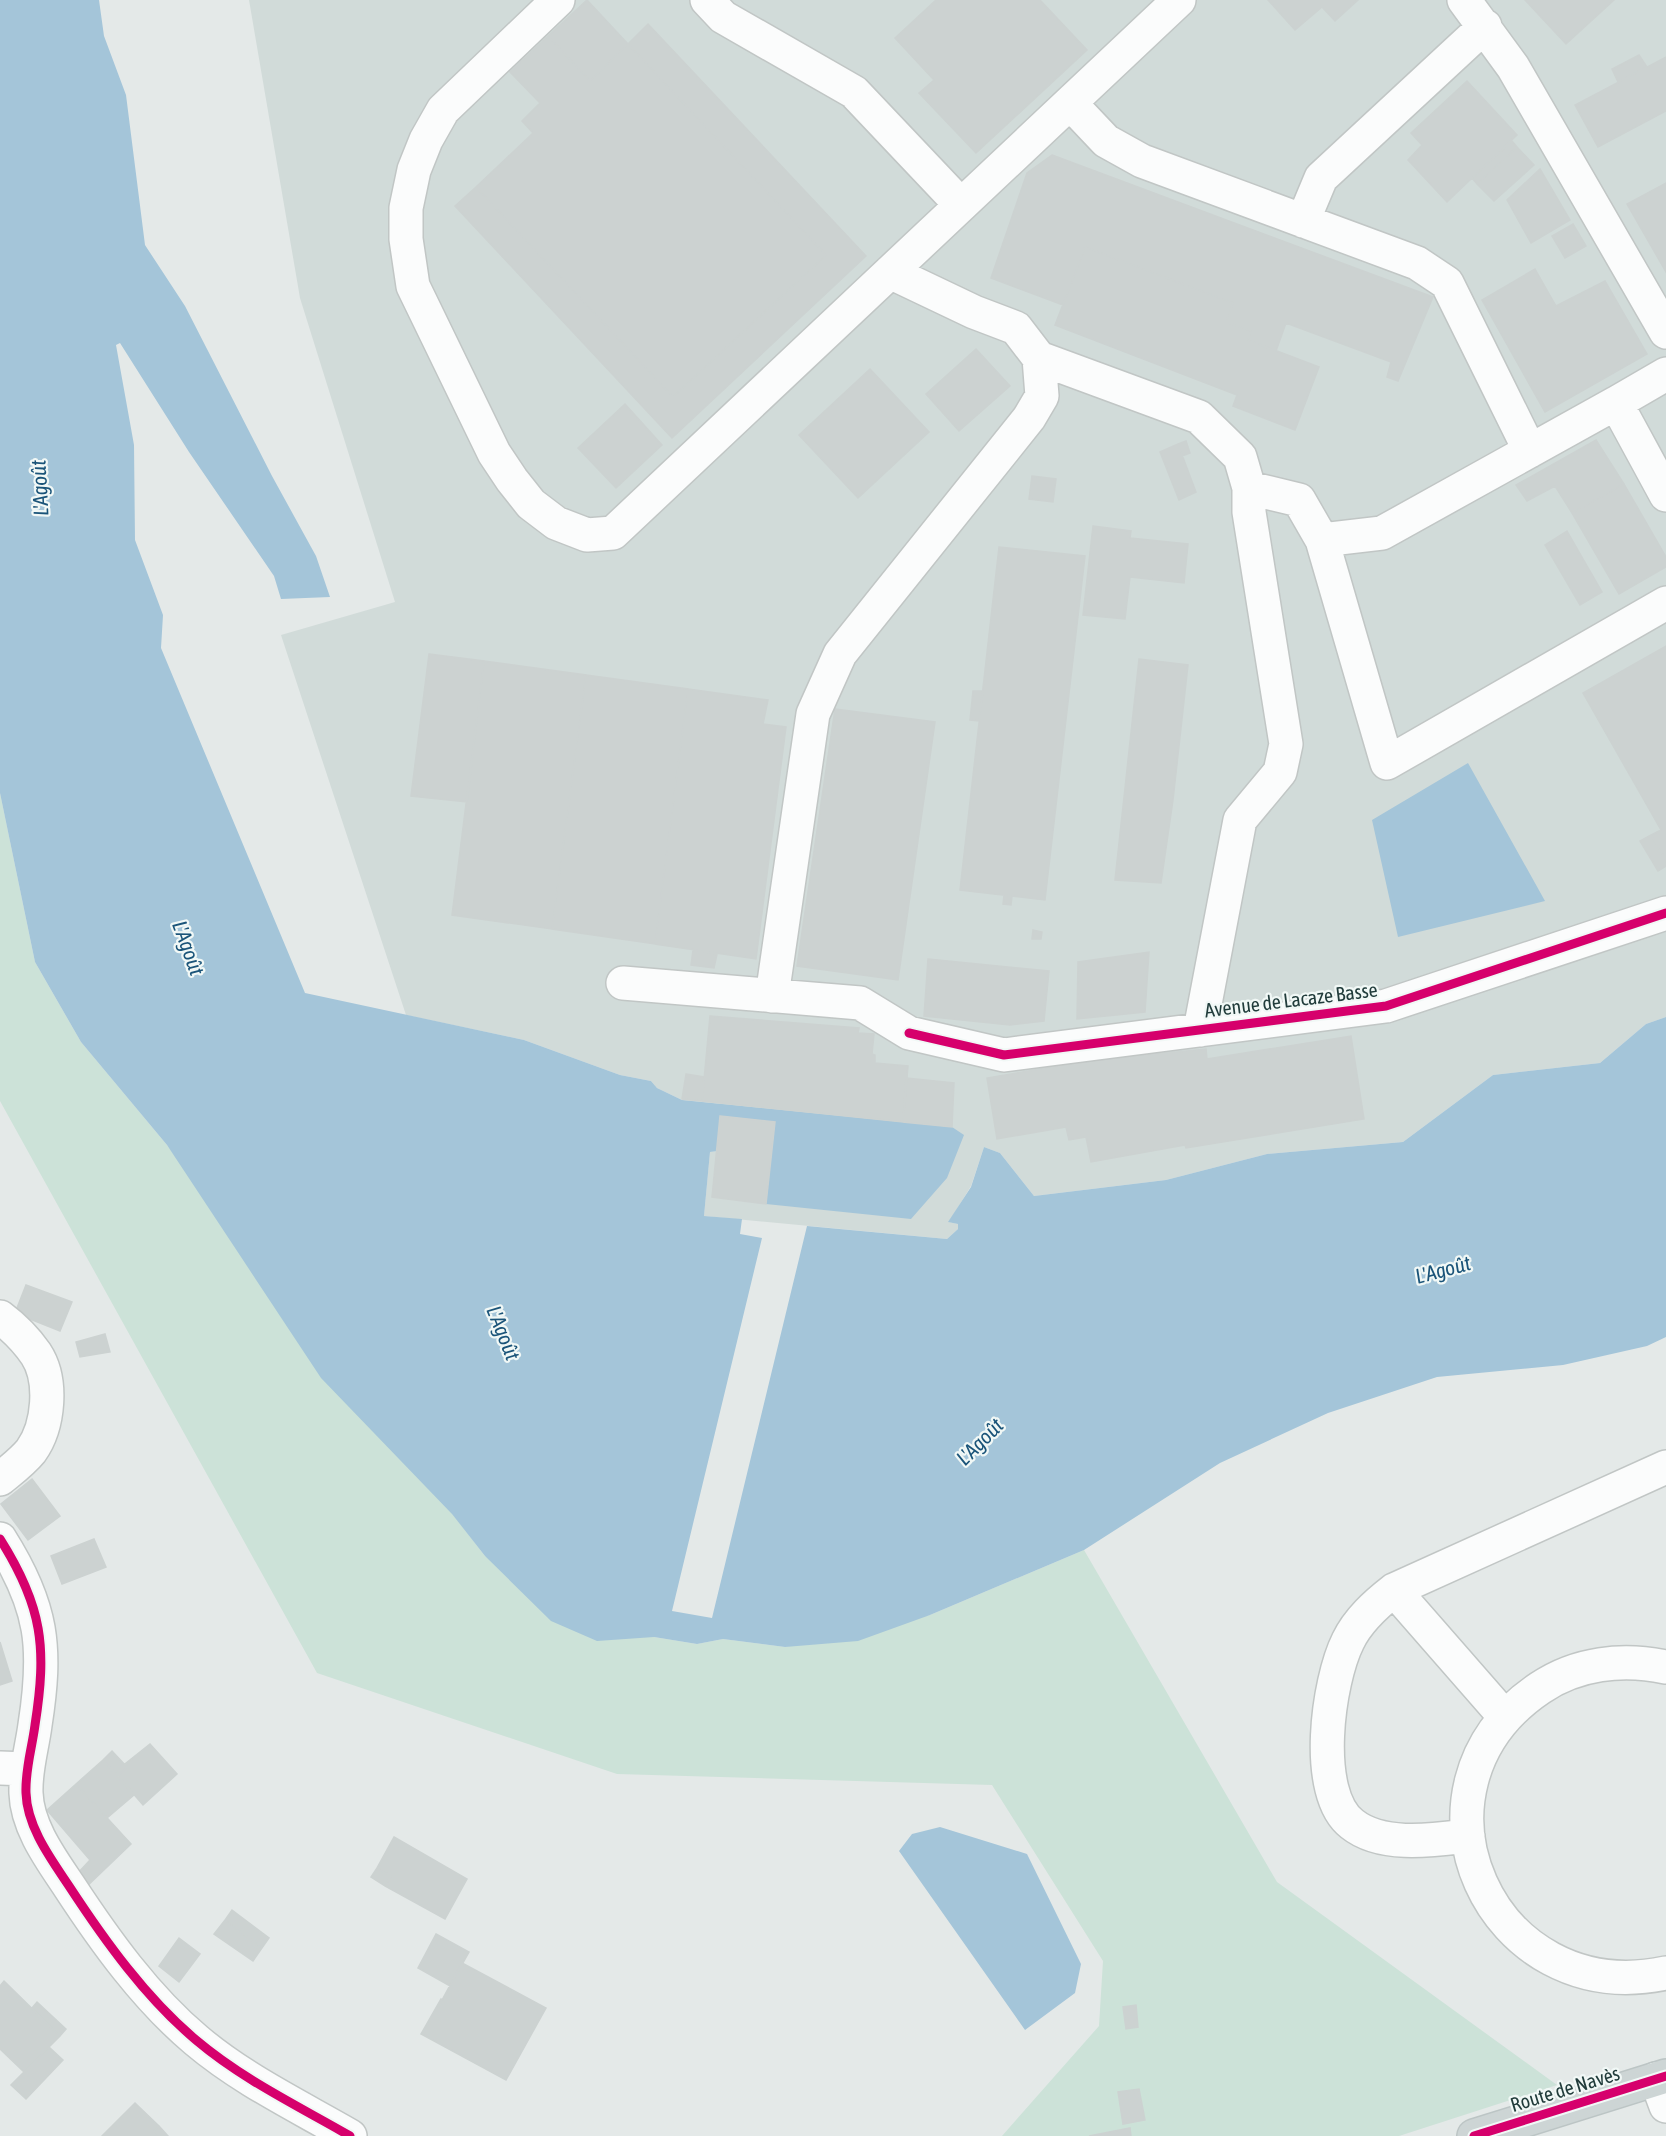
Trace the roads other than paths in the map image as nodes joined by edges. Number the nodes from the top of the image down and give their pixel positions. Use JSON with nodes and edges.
{"nodes":[{"id":1,"x":707,"y":0,"type":"edge"},
{"id":2,"x":1179,"y":0,"type":"edge"},
{"id":3,"x":1464,"y":0,"type":"edge"},
{"id":4,"x":540,"y":6,"type":"edge"},
{"id":5,"x":1485,"y":26,"type":"junction"},
{"id":6,"x":1070,"y":103,"type":"junction"},
{"id":7,"x":961,"y":206,"type":"junction"},
{"id":8,"x":1303,"y":221,"type":"junction"},
{"id":9,"x":890,"y":272,"type":"junction"},
{"id":10,"x":1666,"y":332,"type":"edge"},
{"id":11,"x":1040,"y":358,"type":"junction"},
{"id":12,"x":1666,"y":374,"type":"edge"},
{"id":13,"x":1616,"y":403,"type":"junction"},
{"id":14,"x":1530,"y":451,"type":"junction"},
{"id":15,"x":1249,"y":488,"type":"junction"},
{"id":16,"x":1666,"y":495,"type":"edge"},
{"id":17,"x":1322,"y":540,"type":"junction"},
{"id":18,"x":1666,"y":603,"type":"edge"},
{"id":19,"x":1666,"y":913,"type":"edge"},
{"id":20,"x":623,"y":983,"type":"dead end"},
{"id":21,"x":772,"y":996,"type":"junction"},
{"id":22,"x":1200,"y":1030,"type":"junction"},
{"id":23,"x":0,"y":1317,"type":"edge"},
{"id":24,"x":1666,"y":1467,"type":"edge"},
{"id":25,"x":0,"y":1479,"type":"edge"},
{"id":26,"x":0,"y":1539,"type":"edge"},
{"id":27,"x":1394,"y":1590,"type":"junction"},
{"id":28,"x":1666,"y":1667,"type":"edge"},
{"id":29,"x":1505,"y":1717,"type":"junction"},
{"id":30,"x":14,"y":1768,"type":"edge"},
{"id":31,"x":1468,"y":1836,"type":"junction"},
{"id":32,"x":1666,"y":1973,"type":"edge"},
{"id":33,"x":1663,"y":2087,"type":"edge"},
{"id":34,"x":350,"y":2136,"type":"edge"},
{"id":35,"x":1474,"y":2136,"type":"edge"}],
"edges":[{"from":1,"to":7,"type":"street"},
{"from":2,"to":6,"type":"street"},
{"from":3,"to":5,"type":"street"},
{"from":4,"to":9,"type":"street"},
{"from":5,"to":8,"type":"street"},
{"from":5,"to":10,"type":"street"},
{"from":6,"to":7,"type":"street"},
{"from":6,"to":8,"type":"street"},
{"from":7,"to":9,"type":"street"},
{"from":8,"to":14,"type":"street"},
{"from":9,"to":11,"type":"street"},
{"from":11,"to":15,"type":"street"},
{"from":11,"to":21,"type":"street"},
{"from":12,"to":13,"type":"street"},
{"from":13,"to":14,"type":"street"},
{"from":13,"to":16,"type":"street"},
{"from":14,"to":17,"type":"street"},
{"from":15,"to":17,"type":"street"},
{"from":15,"to":22,"type":"street"},
{"from":17,"to":18,"type":"street"},
{"from":19,"to":22,"type":"street","name":"Avenue de Lacaze Basse"},
{"from":20,"to":21,"type":"street","name":"Avenue de Lacaze Basse"},
{"from":21,"to":22,"type":"street","name":"Avenue de Lacaze Basse"},
{"from":23,"to":25,"type":"street"},
{"from":24,"to":27,"type":"street"},
{"from":26,"to":30,"type":"street"},
{"from":27,"to":29,"type":"street"},
{"from":27,"to":31,"type":"street"},
{"from":28,"to":29,"type":"street"},
{"from":29,"to":31,"type":"street"},
{"from":30,"to":34,"type":"street"},
{"from":31,"to":32,"type":"street"},
{"from":33,"to":35,"type":"main road","name":"Route de Navès"}]}
